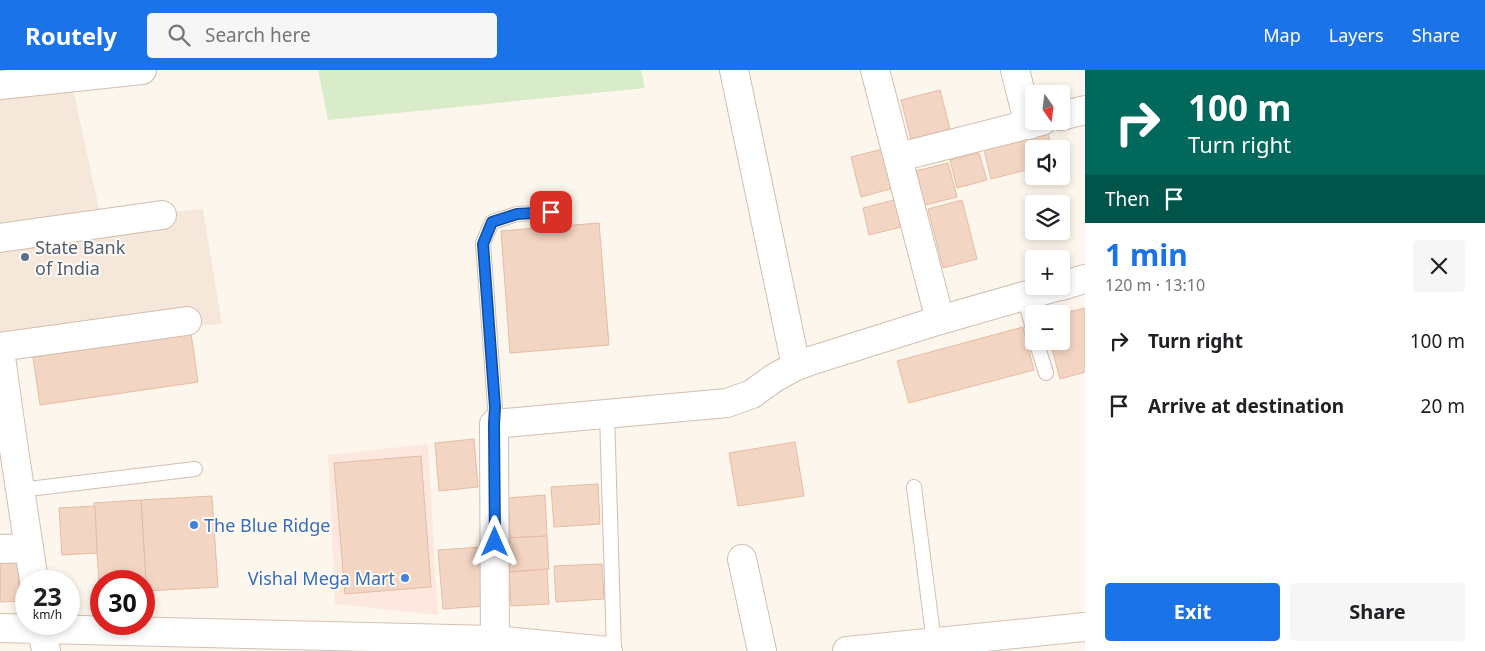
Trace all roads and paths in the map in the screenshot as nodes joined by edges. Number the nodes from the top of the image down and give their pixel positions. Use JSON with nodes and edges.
{"nodes":[{"id":1,"x":142,"y":70,"type":"edge"},
{"id":2,"x":734,"y":70,"type":"edge"},
{"id":3,"x":875,"y":70,"type":"edge"},
{"id":4,"x":1015,"y":70,"type":"edge"},
{"id":5,"x":0,"y":85,"type":"edge"},
{"id":6,"x":1025,"y":96,"type":"edge"},
{"id":7,"x":1085,"y":110,"type":"edge"},
{"id":8,"x":1070,"y":114,"type":"edge"},
{"id":9,"x":1025,"y":125,"type":"edge"},
{"id":10,"x":898,"y":157,"type":"junction"},
{"id":11,"x":551,"y":212,"type":"dead end"},
{"id":12,"x":162,"y":215,"type":"dead end"},
{"id":13,"x":0,"y":238,"type":"edge"},
{"id":14,"x":1085,"y":279,"type":"edge"},
{"id":15,"x":1070,"y":283,"type":"edge"},
{"id":16,"x":1028,"y":295,"type":"edge"},
{"id":17,"x":1024,"y":296,"type":"junction"},
{"id":18,"x":1026,"y":305,"type":"edge"},
{"id":19,"x":940,"y":320,"type":"junction"},
{"id":20,"x":187,"y":321,"type":"dead end"},
{"id":21,"x":0,"y":349,"type":"edge"},
{"id":22,"x":1039,"y":350,"type":"edge"},
{"id":23,"x":796,"y":366,"type":"junction"},
{"id":24,"x":1046,"y":373,"type":"dead end"},
{"id":25,"x":607,"y":414,"type":"junction"},
{"id":26,"x":494,"y":424,"type":"junction"},
{"id":27,"x":6,"y":444,"type":"edge"},
{"id":28,"x":195,"y":469,"type":"dead end"},
{"id":29,"x":914,"y":487,"type":"dead end"},
{"id":30,"x":20,"y":490,"type":"junction"},
{"id":31,"x":29,"y":548,"type":"junction"},
{"id":32,"x":0,"y":549,"type":"edge"},
{"id":33,"x":742,"y":559,"type":"dead end"},
{"id":34,"x":32,"y":570,"type":"edge"},
{"id":35,"x":1085,"y":627,"type":"edge"},
{"id":36,"x":0,"y":628,"type":"edge"},
{"id":37,"x":15,"y":630,"type":"edge"},
{"id":38,"x":80,"y":635,"type":"edge"},
{"id":39,"x":934,"y":642,"type":"junction"},
{"id":40,"x":495,"y":645,"type":"edge"},
{"id":41,"x":608,"y":651,"type":"edge"},
{"id":42,"x":614,"y":651,"type":"edge"},
{"id":43,"x":762,"y":651,"type":"edge"},
{"id":44,"x":847,"y":651,"type":"edge"}],
"edges":[{"from":1,"to":5,"type":"street"},
{"from":2,"to":23,"type":"street"},
{"from":3,"to":10,"type":"street"},
{"from":4,"to":6,"type":"street"},
{"from":7,"to":8,"type":"street"},
{"from":9,"to":10,"type":"street"},
{"from":10,"to":19,"type":"street"},
{"from":11,"to":26,"type":"lane"},
{"from":12,"to":13,"type":"street"},
{"from":14,"to":15,"type":"street"},
{"from":16,"to":17,"type":"street"},
{"from":17,"to":18,"type":"lane"},
{"from":17,"to":19,"type":"street"},
{"from":19,"to":23,"type":"street"},
{"from":20,"to":21,"type":"street"},
{"from":21,"to":27,"type":"street"},
{"from":22,"to":24,"type":"lane"},
{"from":23,"to":25,"type":"street"},
{"from":25,"to":26,"type":"street"},
{"from":25,"to":42,"type":"lane"},
{"from":26,"to":40,"type":"street"},
{"from":27,"to":30,"type":"street"},
{"from":28,"to":30,"type":"lane"},
{"from":29,"to":39,"type":"lane"},
{"from":30,"to":31,"type":"street"},
{"from":31,"to":32,"type":"street"},
{"from":31,"to":34,"type":"street"},
{"from":33,"to":43,"type":"street"},
{"from":35,"to":39,"type":"street"},
{"from":36,"to":37,"type":"street"},
{"from":38,"to":40,"type":"street"},
{"from":39,"to":44,"type":"street"},
{"from":40,"to":41,"type":"street"}]}
